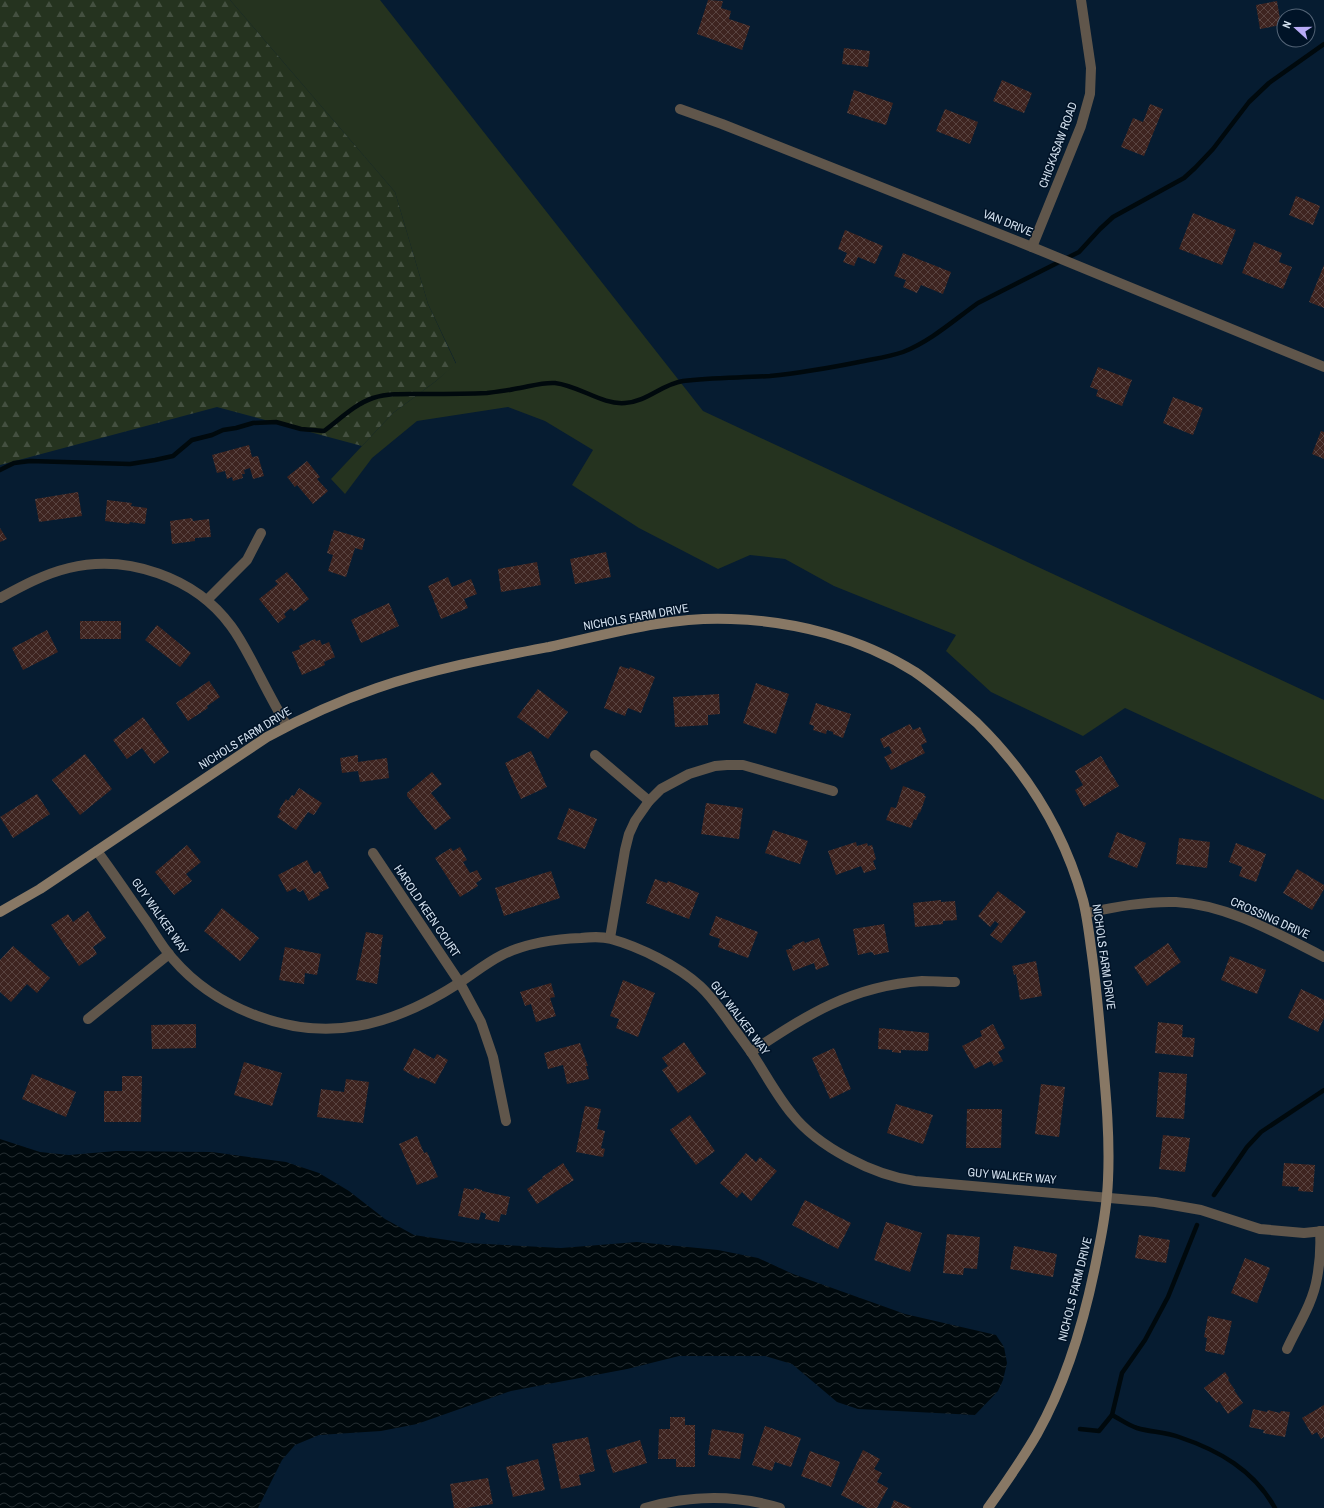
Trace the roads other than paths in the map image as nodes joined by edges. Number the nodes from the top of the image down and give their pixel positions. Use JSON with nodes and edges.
{"nodes":[{"id":1,"x":1081,"y":0,"type":"edge"},
{"id":2,"x":680,"y":109,"type":"dead end"},
{"id":3,"x":1032,"y":247,"type":"junction"},
{"id":4,"x":1324,"y":367,"type":"edge"},
{"id":5,"x":261,"y":533,"type":"dead end"},
{"id":6,"x":0,"y":598,"type":"edge"},
{"id":7,"x":207,"y":600,"type":"junction"},
{"id":8,"x":287,"y":726,"type":"junction"},
{"id":9,"x":595,"y":755,"type":"dead end"},
{"id":10,"x":833,"y":791,"type":"dead end"},
{"id":11,"x":649,"y":801,"type":"junction"},
{"id":12,"x":97,"y":851,"type":"junction"},
{"id":13,"x":373,"y":853,"type":"dead end"},
{"id":14,"x":0,"y":912,"type":"edge"},
{"id":15,"x":1086,"y":913,"type":"junction"},
{"id":16,"x":610,"y":938,"type":"junction"},
{"id":17,"x":169,"y":954,"type":"junction"},
{"id":18,"x":1324,"y":957,"type":"edge"},
{"id":19,"x":955,"y":982,"type":"dead end"},
{"id":20,"x":460,"y":983,"type":"junction"},
{"id":21,"x":88,"y":1019,"type":"dead end"},
{"id":22,"x":751,"y":1052,"type":"junction"},
{"id":23,"x":506,"y":1121,"type":"dead end"},
{"id":24,"x":1107,"y":1198,"type":"junction"},
{"id":25,"x":1322,"y":1231,"type":"edge"},
{"id":26,"x":1287,"y":1349,"type":"dead end"},
{"id":27,"x":644,"y":1508,"type":"edge"},
{"id":28,"x":780,"y":1508,"type":"edge"},
{"id":29,"x":988,"y":1508,"type":"edge"}],
"edges":[{"from":1,"to":3,"type":"street","name":"CHICKASAW ROAD"},
{"from":2,"to":3,"type":"street","name":"VAN DRIVE"},
{"from":3,"to":4,"type":"street","name":"VAN DRIVE"},
{"from":5,"to":7,"type":"street"},
{"from":6,"to":7,"type":"street"},
{"from":7,"to":8,"type":"street"},
{"from":8,"to":12,"type":"street","name":"NICHOLS FARM DRIVE"},
{"from":8,"to":15,"type":"street","name":"NICHOLS FARM DRIVE"},
{"from":9,"to":11,"type":"street"},
{"from":10,"to":11,"type":"street"},
{"from":11,"to":16,"type":"street"},
{"from":12,"to":14,"type":"street","name":"NICHOLS FARM DRIVE"},
{"from":12,"to":17,"type":"street","name":"GUY WALKER WAY"},
{"from":13,"to":20,"type":"street","name":"HAROLD KEEN COURT"},
{"from":15,"to":18,"type":"street","name":"CROSSING DRIVE"},
{"from":15,"to":24,"type":"street","name":"NICHOLS FARM DRIVE"},
{"from":16,"to":20,"type":"street","name":"GUY WALKER WAY"},
{"from":16,"to":22,"type":"street","name":"GUY WALKER WAY"},
{"from":17,"to":20,"type":"street","name":"GUY WALKER WAY"},
{"from":17,"to":21,"type":"street"},
{"from":19,"to":22,"type":"street"},
{"from":20,"to":23,"type":"street","name":"HAROLD KEEN COURT"},
{"from":22,"to":24,"type":"street","name":"GUY WALKER WAY"},
{"from":24,"to":25,"type":"street","name":"GUY WALKER WAY"},
{"from":24,"to":29,"type":"street","name":"NICHOLS FARM DRIVE"},
{"from":25,"to":26,"type":"street"},
{"from":27,"to":28,"type":"street"}]}
